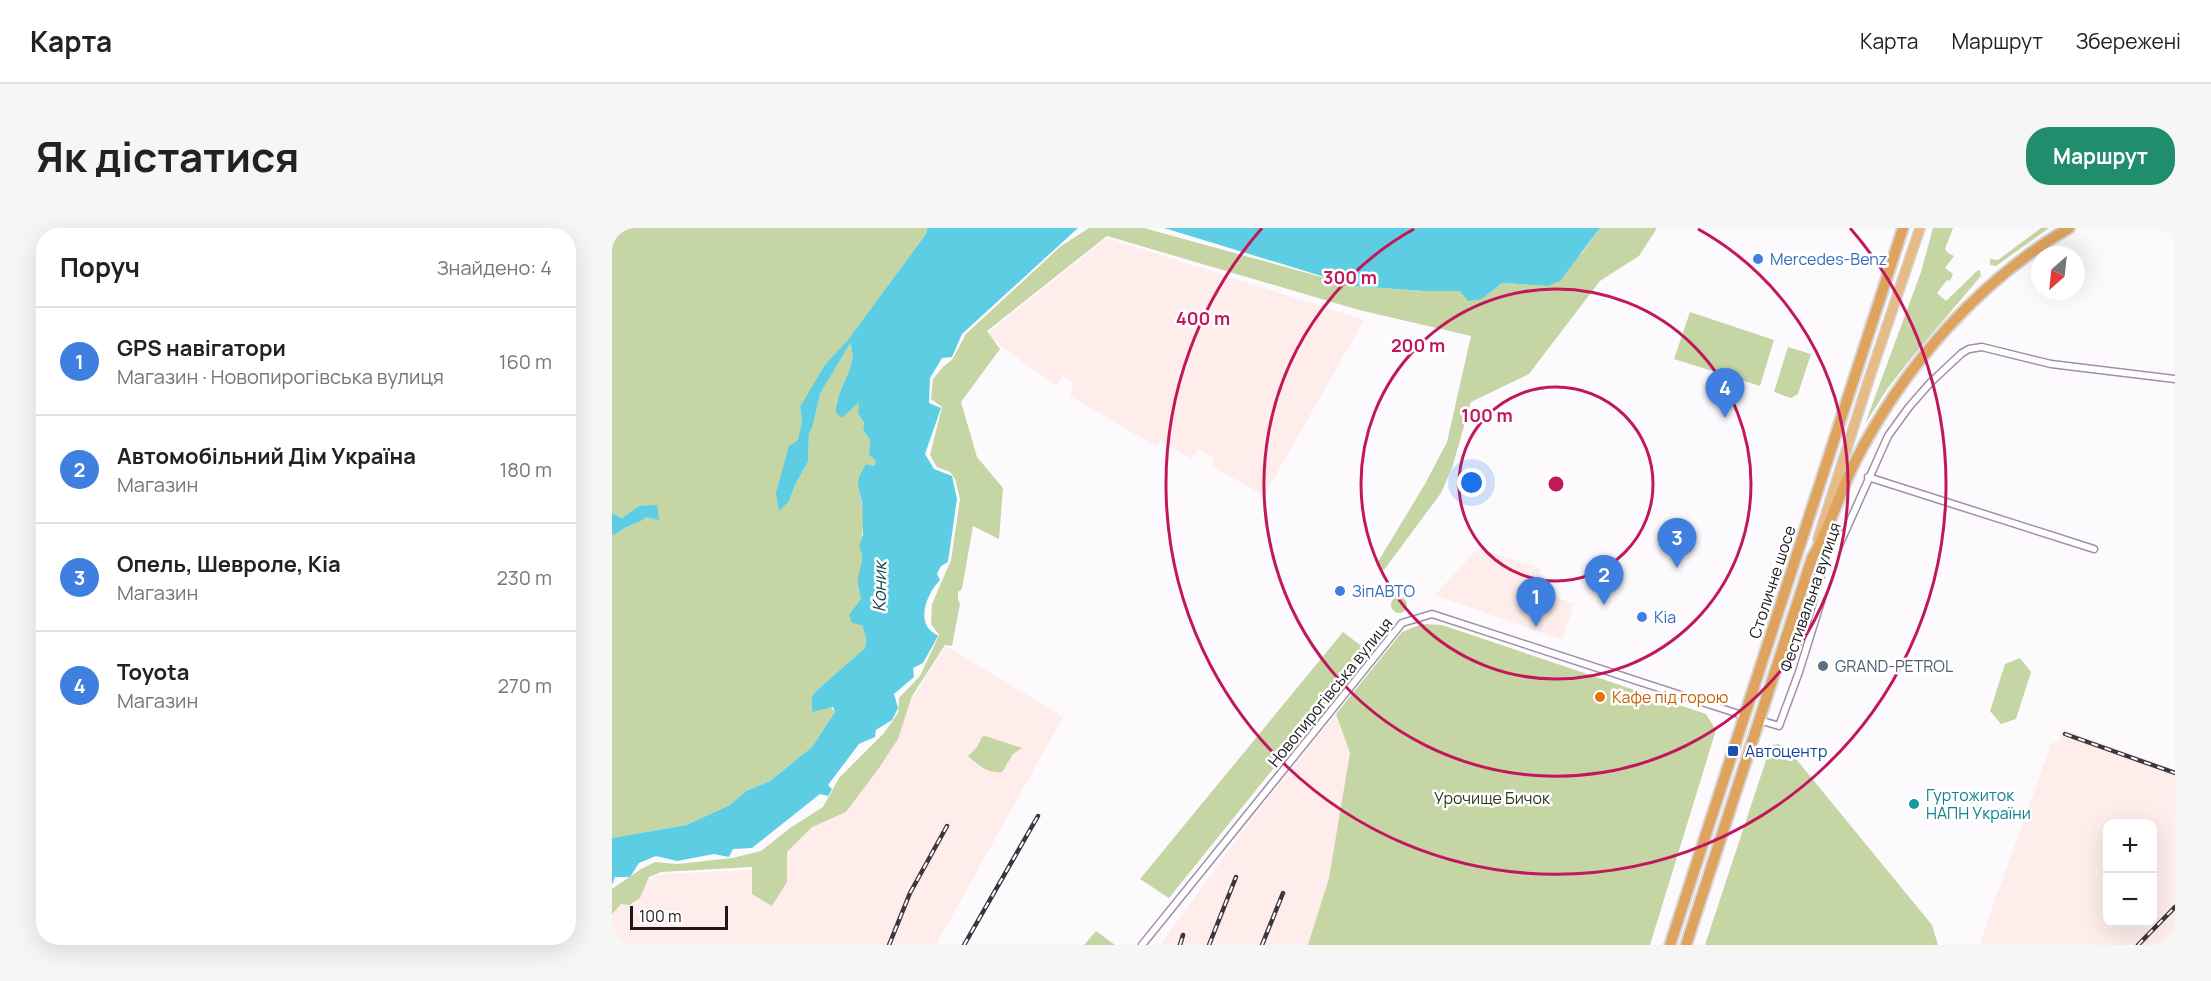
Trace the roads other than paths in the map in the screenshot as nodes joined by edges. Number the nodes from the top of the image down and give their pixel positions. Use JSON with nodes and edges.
{"nodes":[{"id":1,"x":1920,"y":228,"type":"edge"},
{"id":2,"x":2069,"y":228,"type":"edge"},
{"id":3,"x":1903,"y":230,"type":"edge"},
{"id":4,"x":2175,"y":379,"type":"edge"},
{"id":5,"x":1868,"y":477,"type":"junction"},
{"id":6,"x":2094,"y":549,"type":"dead end"},
{"id":7,"x":1812,"y":558,"type":"junction"},
{"id":8,"x":1808,"y":570,"type":"junction"},
{"id":9,"x":1822,"y":598,"type":"junction"},
{"id":10,"x":1744,"y":716,"type":"junction"},
{"id":11,"x":1759,"y":720,"type":"junction"},
{"id":12,"x":1142,"y":945,"type":"edge"},
{"id":13,"x":1670,"y":945,"type":"edge"},
{"id":14,"x":1686,"y":945,"type":"edge"}],
"edges":[{"from":1,"to":7,"type":"main road","name":"Столичне шосе"},
{"from":2,"to":7,"type":"highway"},
{"from":3,"to":10,"type":"highway","name":"Столичне шосе"},
{"from":4,"to":5,"type":"street","name":"Фестивальна вулиця"},
{"from":5,"to":6,"type":"street"},
{"from":5,"to":9,"type":"street","name":"Фестивальна вулиця"},
{"from":7,"to":8,"type":"highway","name":"Столичне шосе"},
{"from":8,"to":9,"type":"street"},
{"from":8,"to":11,"type":"highway","name":"Столичне шосе"},
{"from":9,"to":11,"type":"street","name":"Фестивальна вулиця"},
{"from":10,"to":12,"type":"street","name":"Новопирогівська вулиця"},
{"from":10,"to":13,"type":"highway","name":"Столичне шосе"},
{"from":11,"to":14,"type":"highway","name":"Столичне шосе"}]}
